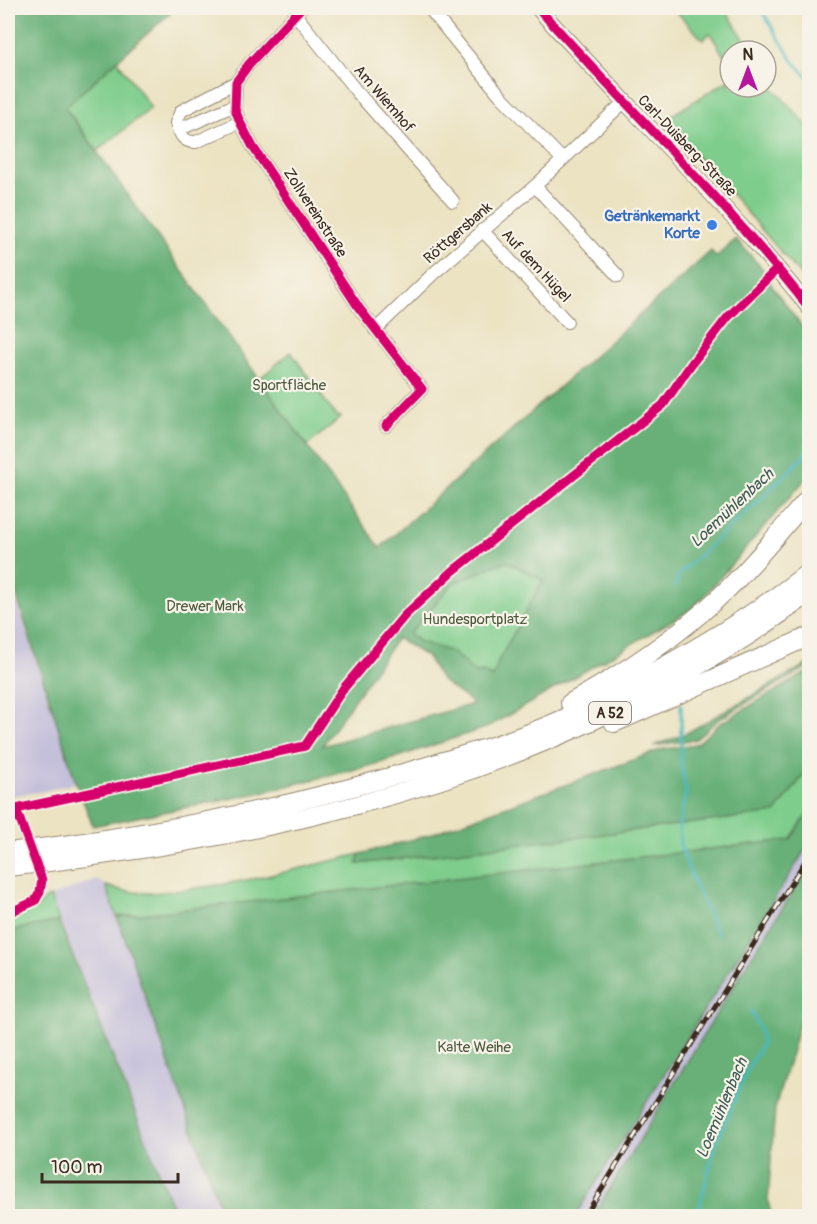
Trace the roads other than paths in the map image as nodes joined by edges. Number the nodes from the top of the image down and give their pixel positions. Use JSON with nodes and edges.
{"nodes":[{"id":1,"x":429,"y":8,"type":"edge"},
{"id":2,"x":538,"y":8,"type":"edge"},
{"id":3,"x":298,"y":11,"type":"edge"},
{"id":4,"x":236,"y":82,"type":"junction"},
{"id":5,"x":624,"y":102,"type":"junction"},
{"id":6,"x":235,"y":105,"type":"junction"},
{"id":7,"x":240,"y":122,"type":"junction"},
{"id":8,"x":178,"y":130,"type":"junction"},
{"id":9,"x":562,"y":159,"type":"junction"},
{"id":10,"x":535,"y":186,"type":"junction"},
{"id":11,"x":453,"y":201,"type":"dead end"},
{"id":12,"x":482,"y":230,"type":"junction"},
{"id":13,"x":618,"y":276,"type":"dead end"},
{"id":14,"x":810,"y":309,"type":"edge"},
{"id":15,"x":567,"y":322,"type":"dead end"},
{"id":16,"x":375,"y":330,"type":"junction"},
{"id":17,"x":386,"y":426,"type":"dead end"},
{"id":18,"x":810,"y":496,"type":"edge"},
{"id":19,"x":810,"y":571,"type":"edge"},
{"id":20,"x":810,"y":592,"type":"edge"},
{"id":21,"x":810,"y":636,"type":"edge"},
{"id":22,"x":488,"y":748,"type":"junction"},
{"id":23,"x":391,"y":796,"type":"junction"},
{"id":24,"x":93,"y":849,"type":"junction"},
{"id":25,"x":21,"y":855,"type":"edge"},
{"id":26,"x":8,"y":867,"type":"edge"}],
"edges":[{"from":1,"to":9,"type":"street"},
{"from":2,"to":5,"type":"main road","name":"Carl-Duisberg-Straße"},
{"from":3,"to":4,"type":"street"},
{"from":3,"to":11,"type":"street","name":"Am Wiemhof"},
{"from":4,"to":6,"type":"street","name":"Zollvereinstraße"},
{"from":4,"to":8,"type":"street"},
{"from":5,"to":9,"type":"street","name":"Röttgersbank"},
{"from":5,"to":14,"type":"main road","name":"Carl-Duisberg-Straße"},
{"from":6,"to":7,"type":"street","name":"Zollvereinstraße"},
{"from":6,"to":8,"type":"street"},
{"from":7,"to":8,"type":"street"},
{"from":7,"to":16,"type":"street","name":"Zollvereinstraße"},
{"from":9,"to":10,"type":"street","name":"Röttgersbank"},
{"from":10,"to":12,"type":"street","name":"Röttgersbank"},
{"from":10,"to":13,"type":"street"},
{"from":12,"to":15,"type":"street","name":"Auf dem Hügel"},
{"from":12,"to":16,"type":"street","name":"Röttgersbank"},
{"from":16,"to":17,"type":"street","name":"Zollvereinstraße"},
{"from":18,"to":22,"type":"highway"},
{"from":19,"to":22,"type":"highway","number":"A 52"},
{"from":20,"to":23,"type":"highway","number":"A 52"},
{"from":21,"to":23,"type":"highway"},
{"from":22,"to":24,"type":"highway","number":"A 52"},
{"from":23,"to":24,"type":"highway","number":"A 52"},
{"from":24,"to":25,"type":"highway","number":"A 52"},
{"from":25,"to":26,"type":"highway","number":"A 52"}]}
